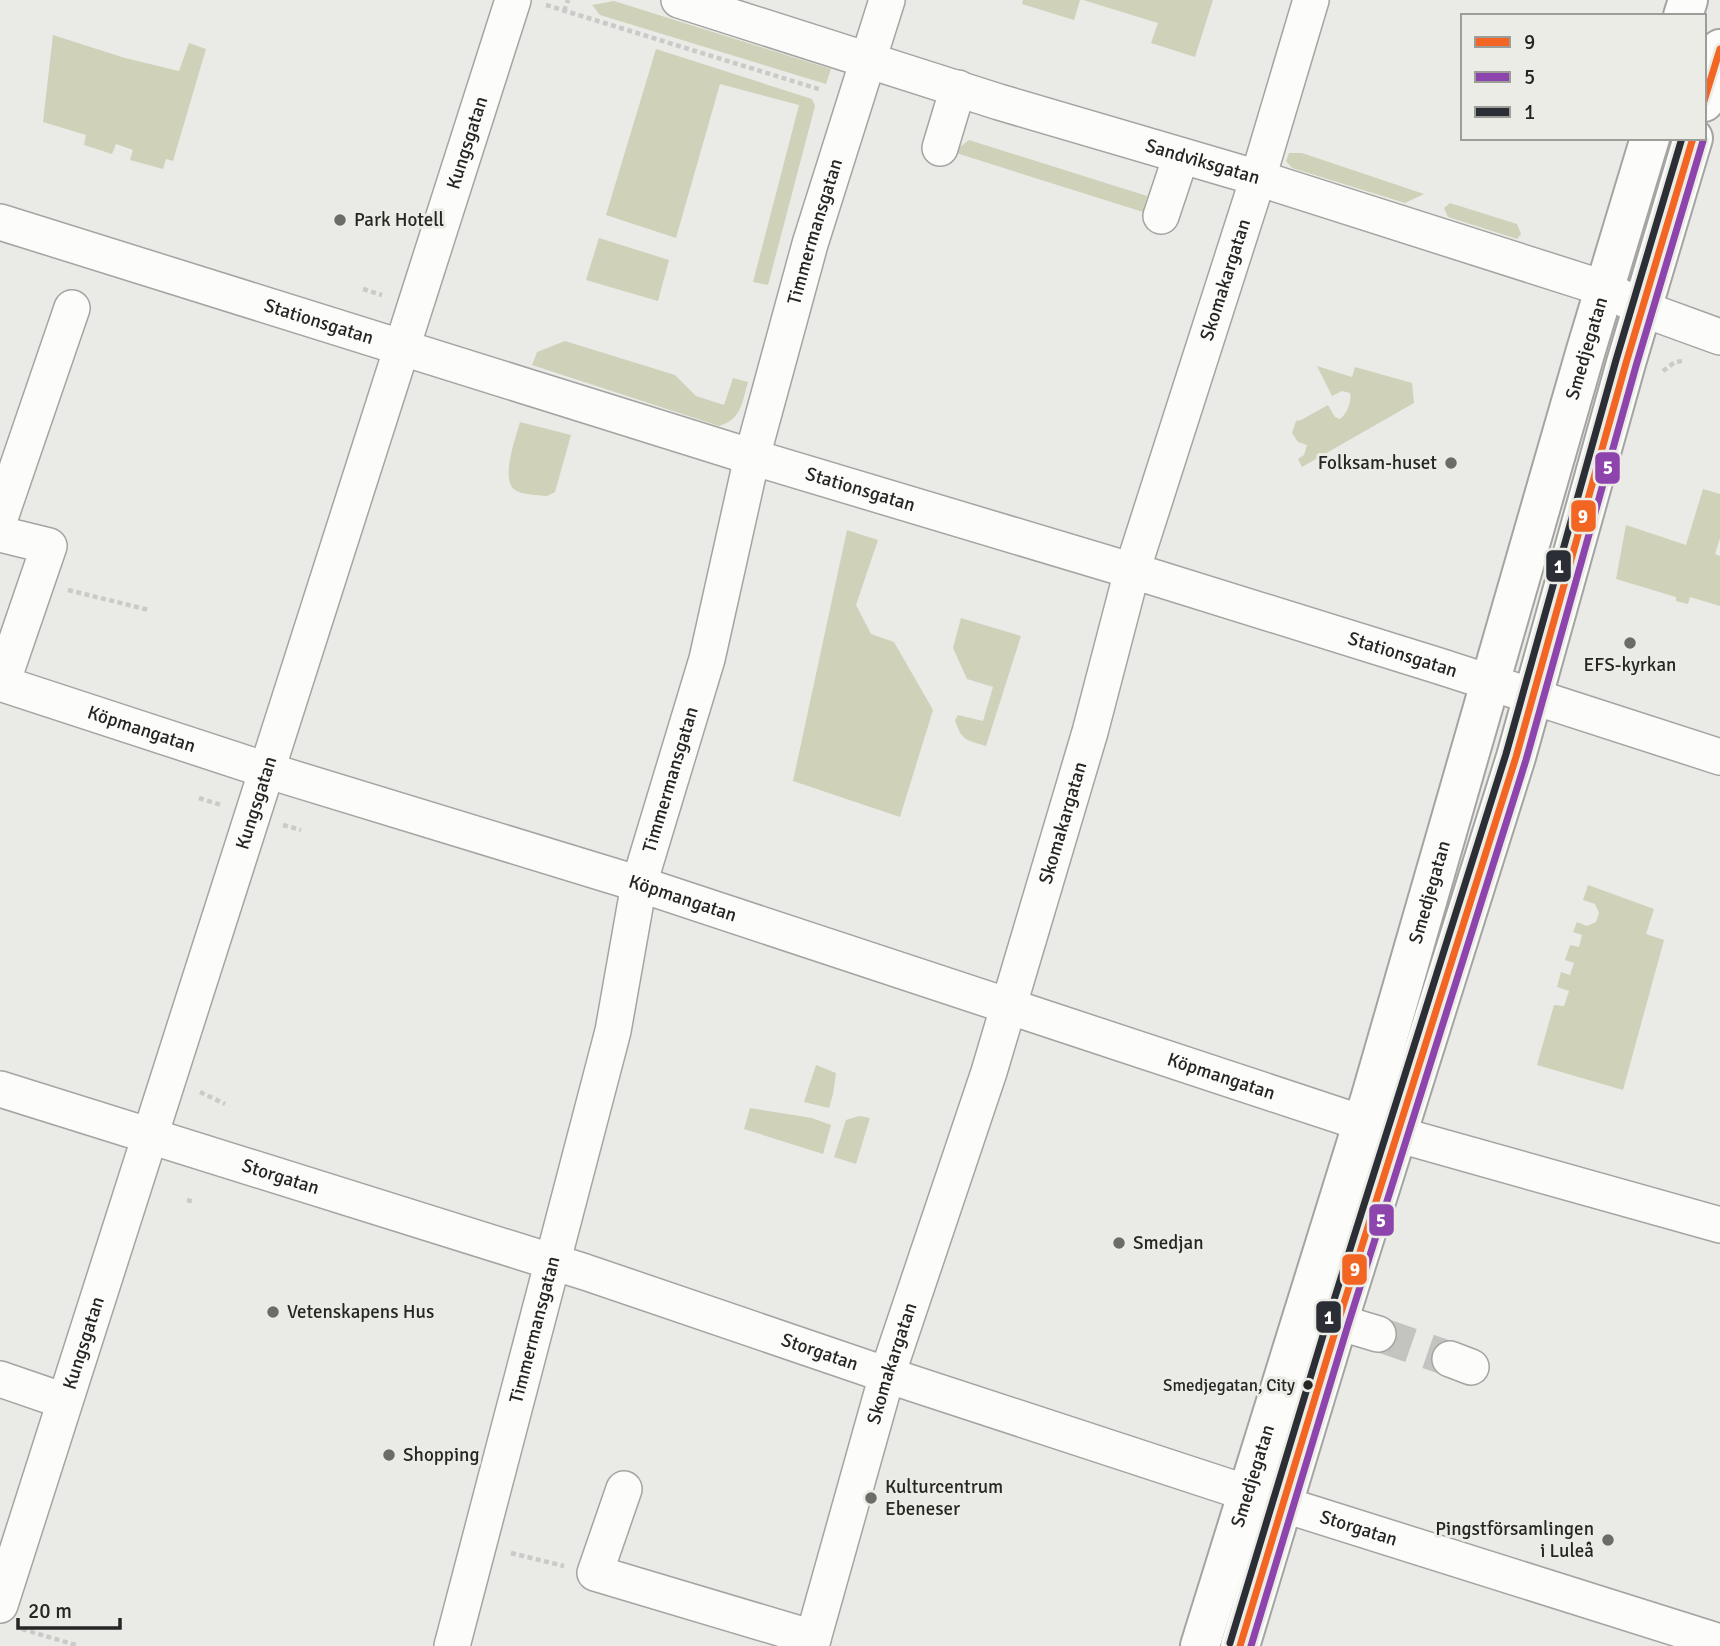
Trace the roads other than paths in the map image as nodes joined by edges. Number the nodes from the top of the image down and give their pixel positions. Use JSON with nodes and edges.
{"nodes":[{"id":1,"x":513,"y":0,"type":"edge"},
{"id":2,"x":679,"y":0,"type":"edge"},
{"id":3,"x":887,"y":0,"type":"edge"},
{"id":4,"x":1311,"y":0,"type":"edge"},
{"id":5,"x":1720,"y":49,"type":"edge"},
{"id":6,"x":869,"y":60,"type":"junction"},
{"id":7,"x":958,"y":88,"type":"junction"},
{"id":8,"x":1706,"y":95,"type":"edge"},
{"id":9,"x":1649,"y":140,"type":"edge"},
{"id":10,"x":1692,"y":140,"type":"edge"},
{"id":11,"x":940,"y":148,"type":"dead end"},
{"id":12,"x":1181,"y":156,"type":"junction"},
{"id":13,"x":1258,"y":178,"type":"junction"},
{"id":14,"x":1161,"y":216,"type":"dead end"},
{"id":15,"x":0,"y":222,"type":"edge"},
{"id":16,"x":1606,"y":289,"type":"junction"},
{"id":17,"x":72,"y":308,"type":"dead end"},
{"id":18,"x":1643,"y":310,"type":"junction"},
{"id":19,"x":1720,"y":337,"type":"edge"},
{"id":20,"x":403,"y":348,"type":"junction"},
{"id":21,"x":752,"y":457,"type":"junction"},
{"id":22,"x":0,"y":518,"type":"edge"},
{"id":23,"x":0,"y":534,"type":"edge"},
{"id":24,"x":1132,"y":571,"type":"junction"},
{"id":25,"x":1491,"y":682,"type":"junction"},
{"id":26,"x":1,"y":683,"type":"edge"},
{"id":27,"x":1533,"y":696,"type":"junction"},
{"id":28,"x":1720,"y":757,"type":"edge"},
{"id":29,"x":266,"y":770,"type":"junction"},
{"id":30,"x":639,"y":884,"type":"junction"},
{"id":31,"x":1007,"y":1005,"type":"junction"},
{"id":32,"x":0,"y":1089,"type":"edge"},
{"id":33,"x":1379,"y":1129,"type":"junction"},
{"id":34,"x":148,"y":1136,"type":"junction"},
{"id":35,"x":1720,"y":1225,"type":"edge"},
{"id":36,"x":551,"y":1261,"type":"junction"},
{"id":37,"x":1338,"y":1321,"type":"junction"},
{"id":38,"x":1378,"y":1334,"type":"tunnel mouth"},
{"id":39,"x":887,"y":1375,"type":"junction"},
{"id":40,"x":0,"y":1379,"type":"edge"},
{"id":41,"x":64,"y":1401,"type":"junction"},
{"id":42,"x":624,"y":1489,"type":"dead end"},
{"id":43,"x":1247,"y":1493,"type":"junction"},
{"id":44,"x":1283,"y":1504,"type":"junction"},
{"id":45,"x":0,"y":1605,"type":"edge"},
{"id":46,"x":812,"y":1642,"type":"edge"},
{"id":47,"x":1720,"y":1642,"type":"edge"},
{"id":48,"x":452,"y":1646,"type":"edge"},
{"id":49,"x":1200,"y":1646,"type":"edge"},
{"id":50,"x":1240,"y":1646,"type":"edge"}],
"edges":[{"from":1,"to":20,"type":"street","name":"Kungsgatan"},
{"from":2,"to":6,"type":"street","name":"Sandviksgatan"},
{"from":3,"to":6,"type":"street","name":"Timmermansgatan"},
{"from":4,"to":13,"type":"street","name":"Skomakargatan"},
{"from":5,"to":8,"type":"main road"},
{"from":6,"to":7,"type":"street","name":"Sandviksgatan"},
{"from":6,"to":21,"type":"street","name":"Timmermansgatan"},
{"from":7,"to":11,"type":"street"},
{"from":7,"to":12,"type":"street","name":"Sandviksgatan"},
{"from":9,"to":16,"type":"main road","name":"Smedjegatan"},
{"from":10,"to":18,"type":"main road","name":"Smedjegatan"},
{"from":12,"to":13,"type":"street","name":"Sandviksgatan"},
{"from":12,"to":14,"type":"street"},
{"from":13,"to":16,"type":"street","name":"Sandviksgatan"},
{"from":13,"to":24,"type":"street","name":"Skomakargatan"},
{"from":15,"to":20,"type":"street","name":"Stationsgatan"},
{"from":16,"to":18,"type":"street","name":"Sandviksgatan"},
{"from":16,"to":25,"type":"main road","name":"Smedjegatan"},
{"from":17,"to":22,"type":"street"},
{"from":18,"to":19,"type":"street","name":"Sandviksgatan"},
{"from":18,"to":27,"type":"main road","name":"Smedjegatan"},
{"from":20,"to":21,"type":"street","name":"Stationsgatan"},
{"from":20,"to":29,"type":"street","name":"Kungsgatan"},
{"from":21,"to":24,"type":"street","name":"Stationsgatan"},
{"from":21,"to":30,"type":"street","name":"Timmermansgatan"},
{"from":23,"to":26,"type":"street"},
{"from":24,"to":25,"type":"street","name":"Stationsgatan"},
{"from":24,"to":31,"type":"street","name":"Skomakargatan"},
{"from":25,"to":27,"type":"street","name":"Stationsgatan"},
{"from":25,"to":33,"type":"main road","name":"Smedjegatan"},
{"from":26,"to":29,"type":"street","name":"Köpmangatan"},
{"from":27,"to":28,"type":"street","name":"Stationsgatan"},
{"from":27,"to":33,"type":"main road","name":"Smedjegatan"},
{"from":29,"to":30,"type":"street","name":"Köpmangatan"},
{"from":29,"to":34,"type":"street","name":"Kungsgatan"},
{"from":30,"to":31,"type":"street","name":"Köpmangatan"},
{"from":30,"to":36,"type":"street","name":"Timmermansgatan"},
{"from":31,"to":33,"type":"street","name":"Köpmangatan"},
{"from":31,"to":39,"type":"street","name":"Skomakargatan"},
{"from":32,"to":34,"type":"street","name":"Storgatan"},
{"from":33,"to":35,"type":"street","name":"Köpmangatan"},
{"from":33,"to":37,"type":"main road","name":"Smedjegatan"},
{"from":33,"to":43,"type":"main road","name":"Smedjegatan"},
{"from":34,"to":36,"type":"street","name":"Storgatan"},
{"from":34,"to":41,"type":"street","name":"Kungsgatan"},
{"from":36,"to":39,"type":"street","name":"Storgatan"},
{"from":36,"to":48,"type":"street","name":"Timmermansgatan"},
{"from":37,"to":38,"type":"street"},
{"from":37,"to":44,"type":"main road","name":"Smedjegatan"},
{"from":39,"to":43,"type":"street","name":"Storgatan"},
{"from":39,"to":46,"type":"street","name":"Skomakargatan"},
{"from":40,"to":41,"type":"street"},
{"from":41,"to":45,"type":"street","name":"Kungsgatan"},
{"from":42,"to":46,"type":"street"},
{"from":43,"to":44,"type":"street","name":"Storgatan"},
{"from":43,"to":49,"type":"main road","name":"Smedjegatan"},
{"from":44,"to":47,"type":"street","name":"Storgatan"},
{"from":44,"to":50,"type":"main road","name":"Smedjegatan"}]}
